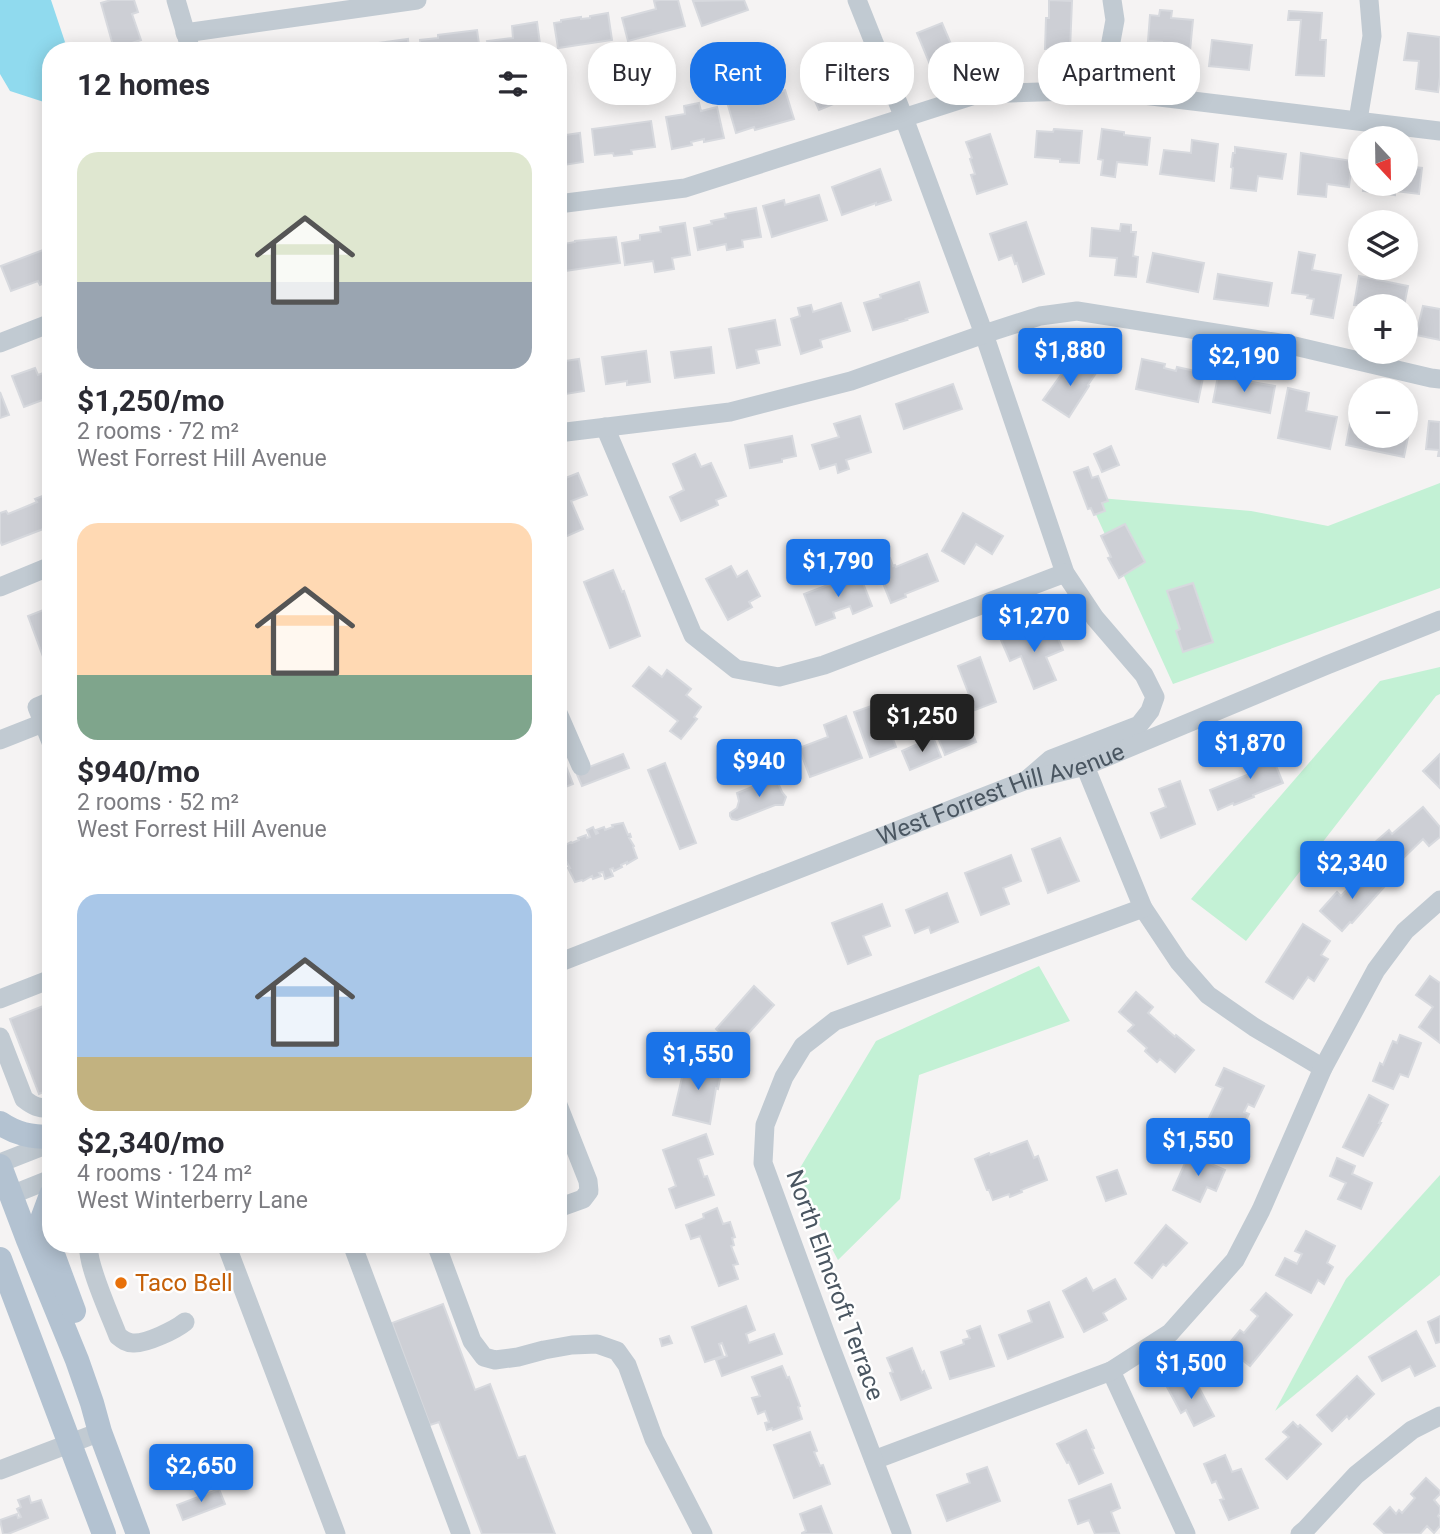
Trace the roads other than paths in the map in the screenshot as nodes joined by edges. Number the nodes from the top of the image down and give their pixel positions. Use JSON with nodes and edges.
{"nodes":[{"id":1,"x":176,"y":0,"type":"edge"},
{"id":2,"x":417,"y":0,"type":"edge"},
{"id":3,"x":857,"y":0,"type":"edge"},
{"id":4,"x":1112,"y":0,"type":"edge"},
{"id":5,"x":1368,"y":0,"type":"edge"},
{"id":6,"x":188,"y":42,"type":"edge"},
{"id":7,"x":1111,"y":42,"type":"edge"},
{"id":8,"x":1038,"y":92,"type":"edge"},
{"id":9,"x":1200,"y":101,"type":"edge"},
{"id":10,"x":904,"y":118,"type":"junction"},
{"id":11,"x":1358,"y":120,"type":"junction"},
{"id":12,"x":1440,"y":131,"type":"edge"},
{"id":13,"x":567,"y":203,"type":"edge"},
{"id":14,"x":42,"y":327,"type":"edge"},
{"id":15,"x":984,"y":334,"type":"junction"},
{"id":16,"x":0,"y":343,"type":"edge"},
{"id":17,"x":1440,"y":379,"type":"edge"},
{"id":18,"x":605,"y":427,"type":"junction"},
{"id":19,"x":567,"y":431,"type":"edge"},
{"id":20,"x":42,"y":570,"type":"edge"},
{"id":21,"x":1065,"y":573,"type":"junction"},
{"id":22,"x":0,"y":587,"type":"edge"},
{"id":23,"x":1440,"y":620,"type":"edge"},
{"id":24,"x":42,"y":705,"type":"edge"},
{"id":25,"x":42,"y":720,"type":"edge"},
{"id":26,"x":42,"y":723,"type":"edge"},
{"id":27,"x":567,"y":734,"type":"edge"},
{"id":28,"x":0,"y":740,"type":"edge"},
{"id":29,"x":581,"y":766,"type":"dead end"},
{"id":30,"x":1085,"y":766,"type":"junction"},
{"id":31,"x":1024,"y":781,"type":"junction"},
{"id":32,"x":1440,"y":900,"type":"edge"},
{"id":33,"x":1143,"y":908,"type":"junction"},
{"id":34,"x":567,"y":959,"type":"edge"},
{"id":35,"x":42,"y":983,"type":"edge"},
{"id":36,"x":0,"y":999,"type":"edge"},
{"id":37,"x":0,"y":1037,"type":"edge"},
{"id":38,"x":1323,"y":1069,"type":"junction"},
{"id":39,"x":42,"y":1109,"type":"edge"},
{"id":40,"x":0,"y":1123,"type":"edge"},
{"id":41,"x":567,"y":1128,"type":"edge"},
{"id":42,"x":42,"y":1137,"type":"edge"},
{"id":43,"x":42,"y":1147,"type":"edge"},
{"id":44,"x":0,"y":1164,"type":"edge"},
{"id":45,"x":42,"y":1183,"type":"edge"},
{"id":46,"x":6,"y":1197,"type":"edge"},
{"id":47,"x":567,"y":1205,"type":"edge"},
{"id":48,"x":53,"y":1253,"type":"edge"},
{"id":49,"x":87,"y":1253,"type":"edge"},
{"id":50,"x":229,"y":1253,"type":"edge"},
{"id":51,"x":355,"y":1253,"type":"edge"},
{"id":52,"x":439,"y":1253,"type":"edge"},
{"id":53,"x":2,"y":1266,"type":"edge"},
{"id":54,"x":185,"y":1322,"type":"dead end"},
{"id":55,"x":77,"y":1360,"type":"junction"},
{"id":56,"x":1111,"y":1371,"type":"junction"},
{"id":57,"x":1440,"y":1416,"type":"edge"},
{"id":58,"x":100,"y":1432,"type":"junction"},
{"id":59,"x":69,"y":1443,"type":"junction"},
{"id":60,"x":874,"y":1460,"type":"junction"},
{"id":61,"x":0,"y":1470,"type":"edge"},
{"id":62,"x":104,"y":1534,"type":"edge"},
{"id":63,"x":138,"y":1534,"type":"edge"},
{"id":64,"x":335,"y":1534,"type":"edge"},
{"id":65,"x":461,"y":1534,"type":"edge"},
{"id":66,"x":703,"y":1534,"type":"edge"},
{"id":67,"x":902,"y":1534,"type":"edge"},
{"id":68,"x":1186,"y":1534,"type":"edge"},
{"id":69,"x":1300,"y":1534,"type":"edge"}],
"edges":[{"from":1,"to":6,"type":"street"},
{"from":2,"to":6,"type":"street"},
{"from":3,"to":10,"type":"street"},
{"from":4,"to":7,"type":"street"},
{"from":5,"to":11,"type":"street"},
{"from":8,"to":10,"type":"street"},
{"from":9,"to":11,"type":"street"},
{"from":10,"to":13,"type":"street"},
{"from":10,"to":15,"type":"street"},
{"from":11,"to":12,"type":"street"},
{"from":14,"to":16,"type":"street"},
{"from":15,"to":17,"type":"street"},
{"from":15,"to":18,"type":"street"},
{"from":15,"to":21,"type":"street"},
{"from":18,"to":19,"type":"street"},
{"from":18,"to":21,"type":"street"},
{"from":20,"to":22,"type":"street"},
{"from":21,"to":31,"type":"street"},
{"from":23,"to":30,"type":"street","name":"West Forrest Hill Avenue"},
{"from":24,"to":25,"type":"street"},
{"from":26,"to":28,"type":"street"},
{"from":27,"to":29,"type":"street"},
{"from":30,"to":31,"type":"street","name":"West Forrest Hill Avenue"},
{"from":30,"to":33,"type":"street"},
{"from":31,"to":34,"type":"street","name":"West Forrest Hill Avenue"},
{"from":32,"to":38,"type":"street"},
{"from":33,"to":38,"type":"street"},
{"from":33,"to":60,"type":"street","name":"North Elmcroft Terrace"},
{"from":35,"to":36,"type":"street"},
{"from":37,"to":39,"type":"street"},
{"from":38,"to":56,"type":"street"},
{"from":40,"to":42,"type":"main road"},
{"from":41,"to":47,"type":"street"},
{"from":43,"to":44,"type":"street"},
{"from":44,"to":46,"type":"main road"},
{"from":45,"to":46,"type":"street"},
{"from":46,"to":55,"type":"main road"},
{"from":48,"to":55,"type":"main road"},
{"from":49,"to":54,"type":"street"},
{"from":50,"to":64,"type":"street"},
{"from":51,"to":65,"type":"street"},
{"from":52,"to":66,"type":"street"},
{"from":53,"to":59,"type":"main road"},
{"from":55,"to":58,"type":"main road"},
{"from":56,"to":60,"type":"street"},
{"from":56,"to":68,"type":"street"},
{"from":57,"to":69,"type":"street"},
{"from":58,"to":59,"type":"street"},
{"from":58,"to":63,"type":"main road"},
{"from":59,"to":61,"type":"street"},
{"from":59,"to":62,"type":"main road"},
{"from":60,"to":67,"type":"street","name":"North Elmcroft Terrace"}]}
